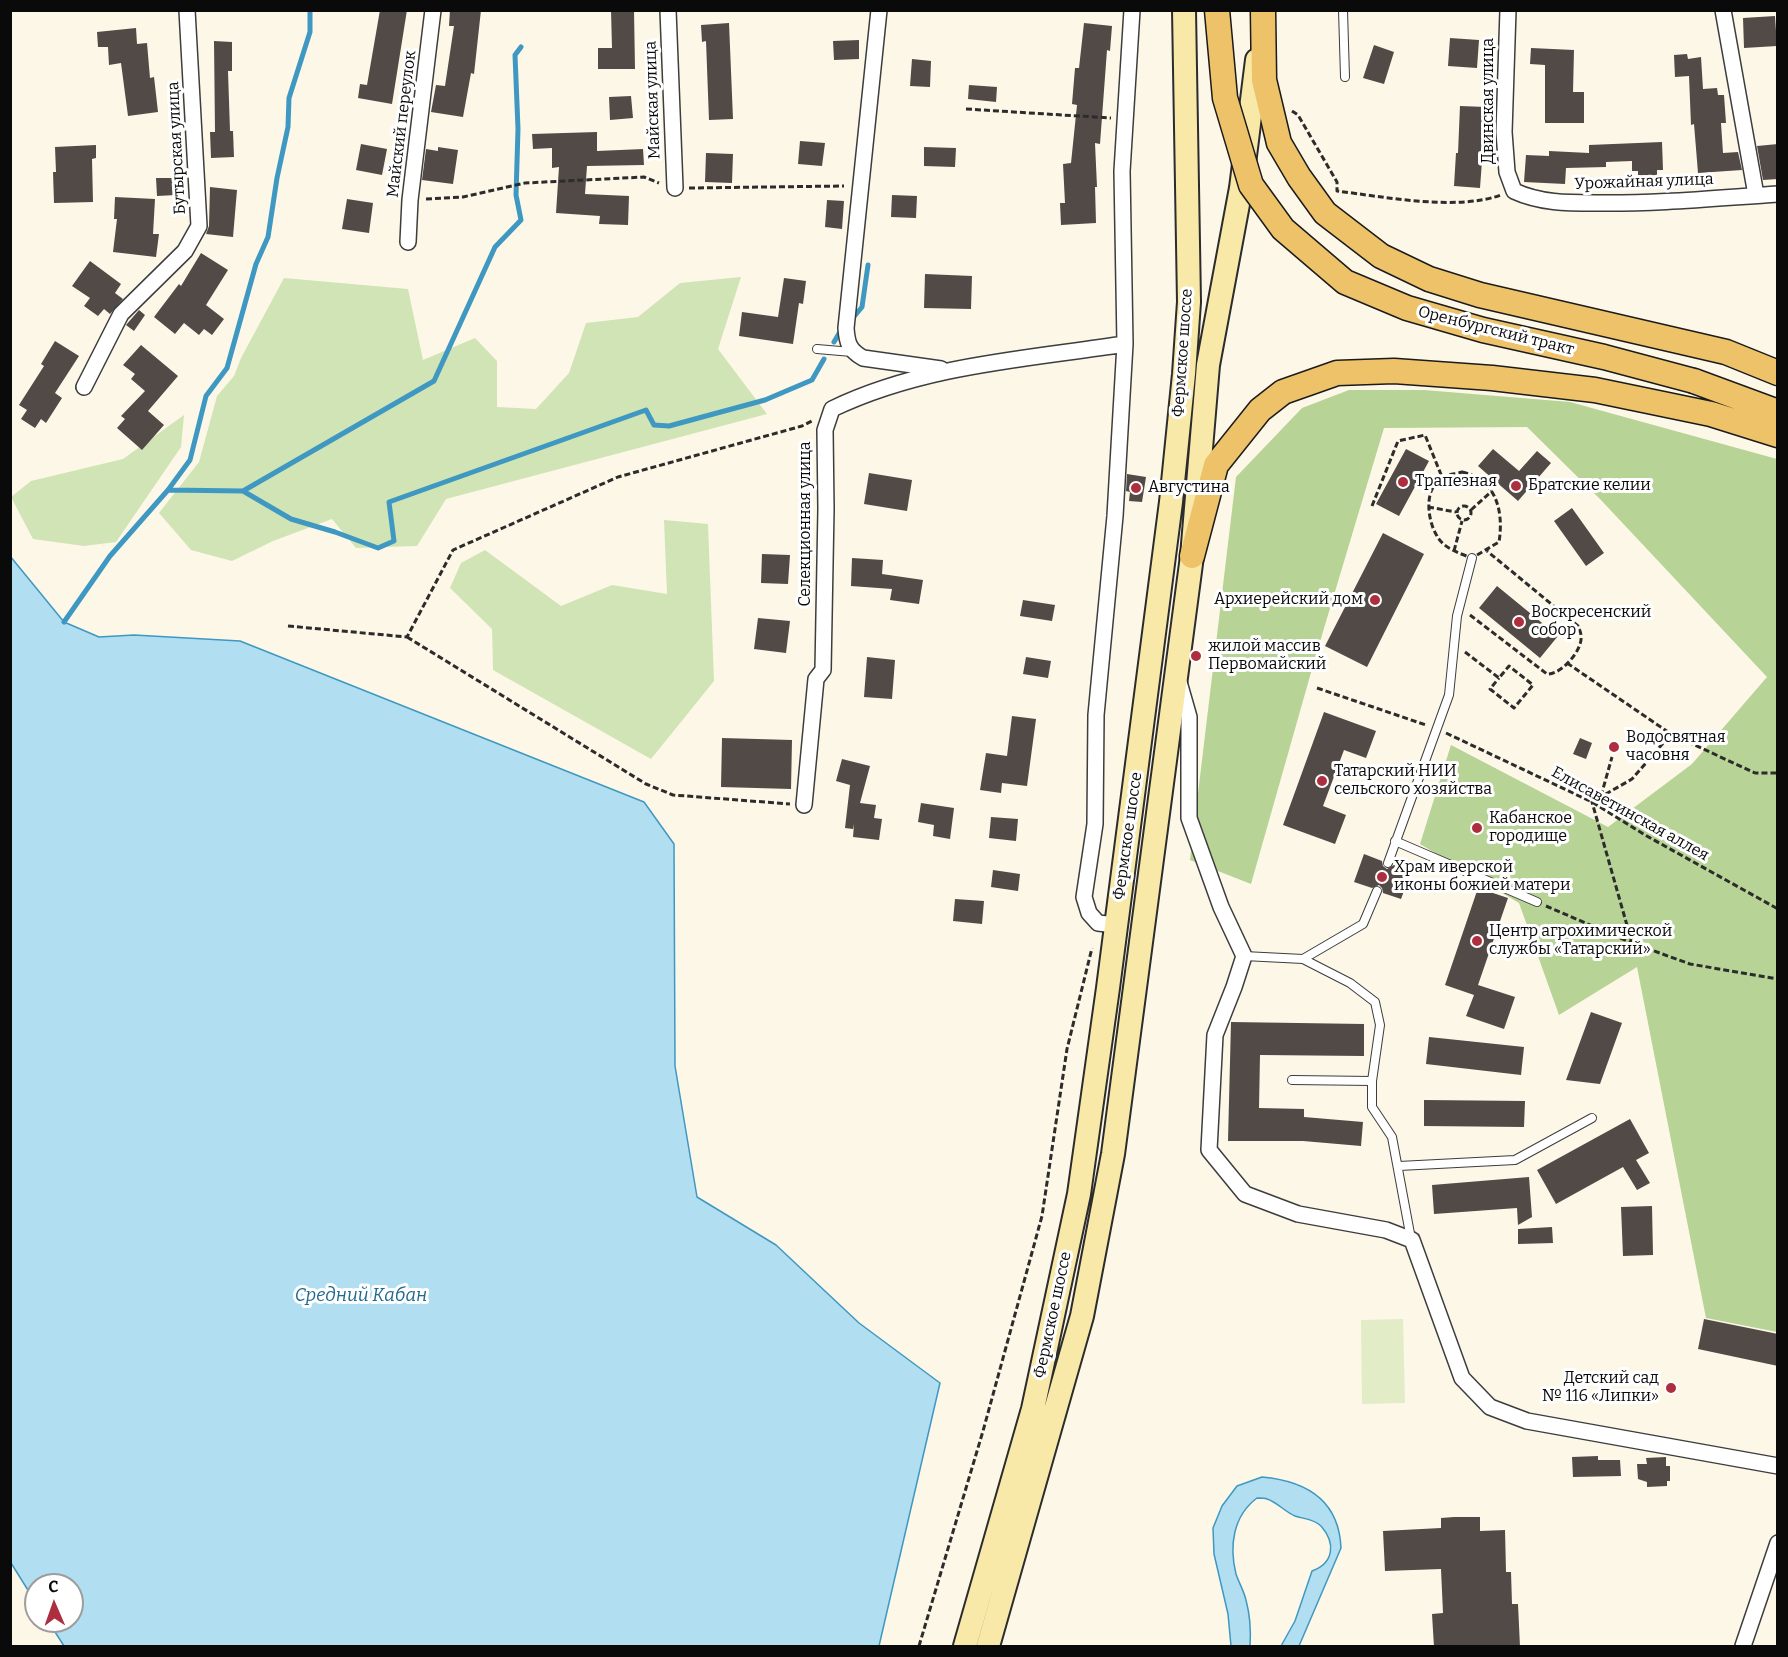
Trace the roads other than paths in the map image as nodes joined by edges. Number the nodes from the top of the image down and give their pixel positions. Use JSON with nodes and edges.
{"nodes":[{"id":1,"x":187,"y":10,"type":"edge"},
{"id":2,"x":433,"y":10,"type":"edge"},
{"id":3,"x":668,"y":10,"type":"edge"},
{"id":4,"x":879,"y":10,"type":"edge"},
{"id":5,"x":1132,"y":10,"type":"edge"},
{"id":6,"x":1184,"y":10,"type":"edge"},
{"id":7,"x":1217,"y":10,"type":"edge"},
{"id":8,"x":1343,"y":10,"type":"edge"},
{"id":9,"x":1508,"y":10,"type":"edge"},
{"id":10,"x":1723,"y":10,"type":"edge"},
{"id":11,"x":1263,"y":13,"type":"edge"},
{"id":12,"x":1345,"y":77,"type":"dead end"},
{"id":13,"x":675,"y":188,"type":"road end"},
{"id":14,"x":1514,"y":191,"type":"joint"},
{"id":15,"x":1778,"y":194,"type":"edge"},
{"id":16,"x":1756,"y":195,"type":"junction"},
{"id":17,"x":408,"y":242,"type":"dead end"},
{"id":18,"x":1125,"y":344,"type":"junction"},
{"id":19,"x":817,"y":349,"type":"dead end"},
{"id":20,"x":852,"y":352,"type":"junction"},
{"id":21,"x":947,"y":370,"type":"junction"},
{"id":22,"x":1778,"y":373,"type":"edge"},
{"id":23,"x":84,"y":387,"type":"dead end"},
{"id":24,"x":1778,"y":412,"type":"edge"},
{"id":25,"x":1778,"y":435,"type":"edge"},
{"id":26,"x":1191,"y":556,"type":"junction"},
{"id":27,"x":1472,"y":558,"type":"road end"},
{"id":28,"x":1176,"y":671,"type":"junction"},
{"id":29,"x":804,"y":805,"type":"road end"},
{"id":30,"x":1395,"y":842,"type":"junction"},
{"id":31,"x":1388,"y":863,"type":"dead end"},
{"id":32,"x":1377,"y":891,"type":"dead end"},
{"id":33,"x":1537,"y":902,"type":"road end"},
{"id":34,"x":1107,"y":924,"type":"junction"},
{"id":35,"x":1244,"y":956,"type":"junction"},
{"id":36,"x":1303,"y":959,"type":"junction"},
{"id":37,"x":1292,"y":1080,"type":"dead end"},
{"id":38,"x":1372,"y":1081,"type":"junction"},
{"id":39,"x":1592,"y":1118,"type":"dead end"},
{"id":40,"x":1399,"y":1166,"type":"junction"},
{"id":41,"x":1412,"y":1240,"type":"junction"},
{"id":42,"x":1778,"y":1466,"type":"edge"},
{"id":43,"x":1778,"y":1543,"type":"edge"},
{"id":44,"x":965,"y":1647,"type":"edge"},
{"id":45,"x":988,"y":1647,"type":"edge"},
{"id":46,"x":1743,"y":1647,"type":"edge"}],
"edges":[{"from":1,"to":23,"type":"street","name":"Бутырская улица"},
{"from":2,"to":17,"type":"street","name":"Майский переулок"},
{"from":3,"to":13,"type":"street","name":"Майская улица"},
{"from":4,"to":20,"type":"street"},
{"from":5,"to":18,"type":"street"},
{"from":6,"to":34,"type":"main road","name":"Фермское шоссе"},
{"from":7,"to":24,"type":"main road","name":"Оренбургский тракт","bridge":true},
{"from":8,"to":12,"type":"lane"},
{"from":9,"to":14,"type":"street","name":"Двинская улица"},
{"from":10,"to":16,"type":"street"},
{"from":11,"to":22,"type":"main road","name":"Оренбургский тракт"},
{"from":11,"to":26,"type":"main road","name":"Фермское шоссе"},
{"from":14,"to":16,"type":"street","name":"Урожайная улица"},
{"from":15,"to":16,"type":"street","name":"Урожайная улица"},
{"from":18,"to":21,"type":"street"},
{"from":18,"to":34,"type":"street"},
{"from":19,"to":20,"type":"lane"},
{"from":20,"to":21,"type":"street"},
{"from":21,"to":29,"type":"street","name":"Селекционная улица"},
{"from":25,"to":26,"type":"main road"},
{"from":26,"to":28,"type":"main road","name":"Фермское шоссе"},
{"from":27,"to":30,"type":"lane"},
{"from":28,"to":35,"type":"street"},
{"from":28,"to":45,"type":"main road","name":"Фермское шоссе"},
{"from":30,"to":31,"type":"lane"},
{"from":30,"to":33,"type":"lane"},
{"from":32,"to":36,"type":"lane"},
{"from":34,"to":44,"type":"main road","name":"Фермское шоссе"},
{"from":35,"to":36,"type":"lane"},
{"from":35,"to":41,"type":"street"},
{"from":36,"to":38,"type":"lane"},
{"from":37,"to":38,"type":"lane"},
{"from":38,"to":40,"type":"lane"},
{"from":39,"to":40,"type":"lane"},
{"from":40,"to":41,"type":"lane"},
{"from":41,"to":42,"type":"street"},
{"from":43,"to":46,"type":"street"}]}
